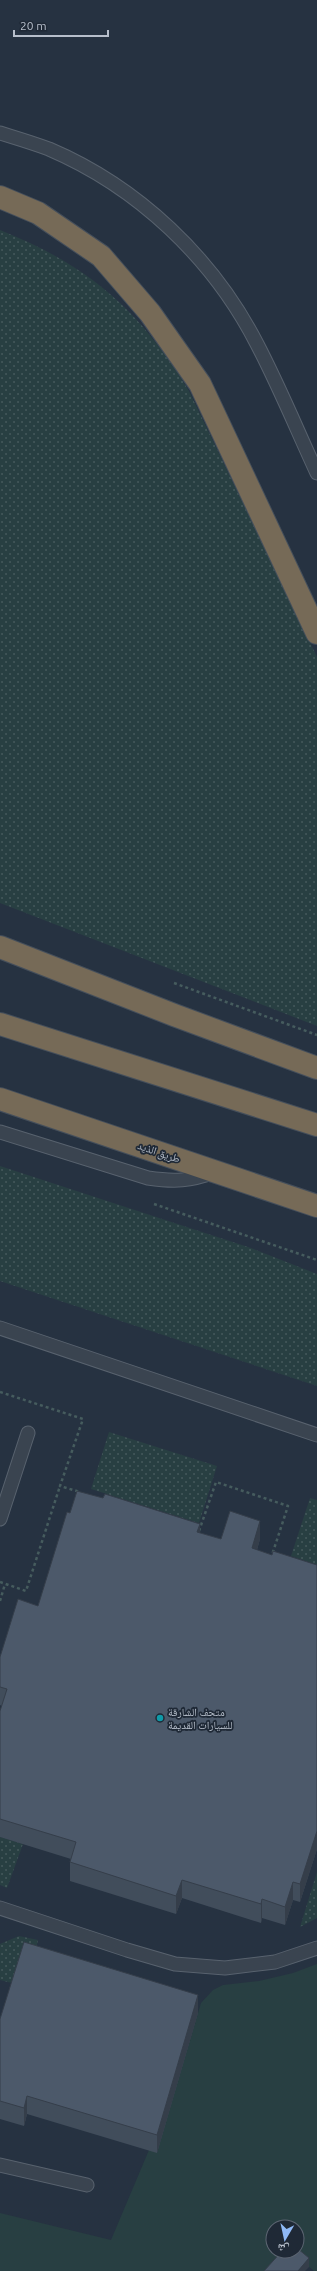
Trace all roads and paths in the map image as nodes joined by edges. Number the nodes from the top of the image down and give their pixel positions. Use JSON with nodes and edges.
{"nodes":[{"id":1,"x":0,"y":133,"type":"edge"},
{"id":2,"x":0,"y":197,"type":"edge"},
{"id":3,"x":317,"y":473,"type":"edge"},
{"id":4,"x":317,"y":633,"type":"edge"},
{"id":5,"x":0,"y":947,"type":"edge"},
{"id":6,"x":0,"y":1024,"type":"edge"},
{"id":7,"x":317,"y":1068,"type":"edge"},
{"id":8,"x":0,"y":1099,"type":"edge"},
{"id":9,"x":317,"y":1125,"type":"edge"},
{"id":10,"x":0,"y":1132,"type":"edge"},
{"id":11,"x":216,"y":1171,"type":"junction"},
{"id":12,"x":148,"y":1202,"type":"dead end"},
{"id":13,"x":317,"y":1206,"type":"edge"},
{"id":14,"x":317,"y":1260,"type":"edge"},
{"id":15,"x":0,"y":1328,"type":"edge"},
{"id":16,"x":0,"y":1392,"type":"edge"},
{"id":17,"x":28,"y":1433,"type":"dead end"},
{"id":18,"x":317,"y":1435,"type":"edge"},
{"id":19,"x":60,"y":1486,"type":"junction"},
{"id":20,"x":82,"y":1493,"type":"edge"},
{"id":21,"x":0,"y":1519,"type":"edge"},
{"id":22,"x":192,"y":1530,"type":"edge"},
{"id":23,"x":278,"y":1557,"type":"edge"},
{"id":24,"x":0,"y":1582,"type":"edge"},
{"id":25,"x":5,"y":1584,"type":"junction"},
{"id":26,"x":0,"y":1601,"type":"edge"},
{"id":27,"x":0,"y":1908,"type":"edge"},
{"id":28,"x":317,"y":1948,"type":"edge"},
{"id":29,"x":0,"y":2165,"type":"edge"},
{"id":30,"x":87,"y":2185,"type":"dead end"}],
"edges":[{"from":1,"to":3,"type":"lane"},
{"from":2,"to":4,"type":"highway"},
{"from":5,"to":7,"type":"highway"},
{"from":6,"to":9,"type":"highway"},
{"from":8,"to":11,"type":"highway","name":"طريق الذيد"},
{"from":10,"to":11,"type":"lane"},
{"from":11,"to":13,"type":"highway","name":"طريق الذيد"},
{"from":12,"to":14,"type":"path"},
{"from":15,"to":18,"type":"lane"},
{"from":16,"to":19,"type":"path"},
{"from":17,"to":21,"type":"lane"},
{"from":19,"to":20,"type":"path"},
{"from":19,"to":25,"type":"path"},
{"from":22,"to":23,"type":"path"},
{"from":24,"to":25,"type":"path"},
{"from":25,"to":26,"type":"path"},
{"from":27,"to":28,"type":"lane"},
{"from":29,"to":30,"type":"lane"}]}
